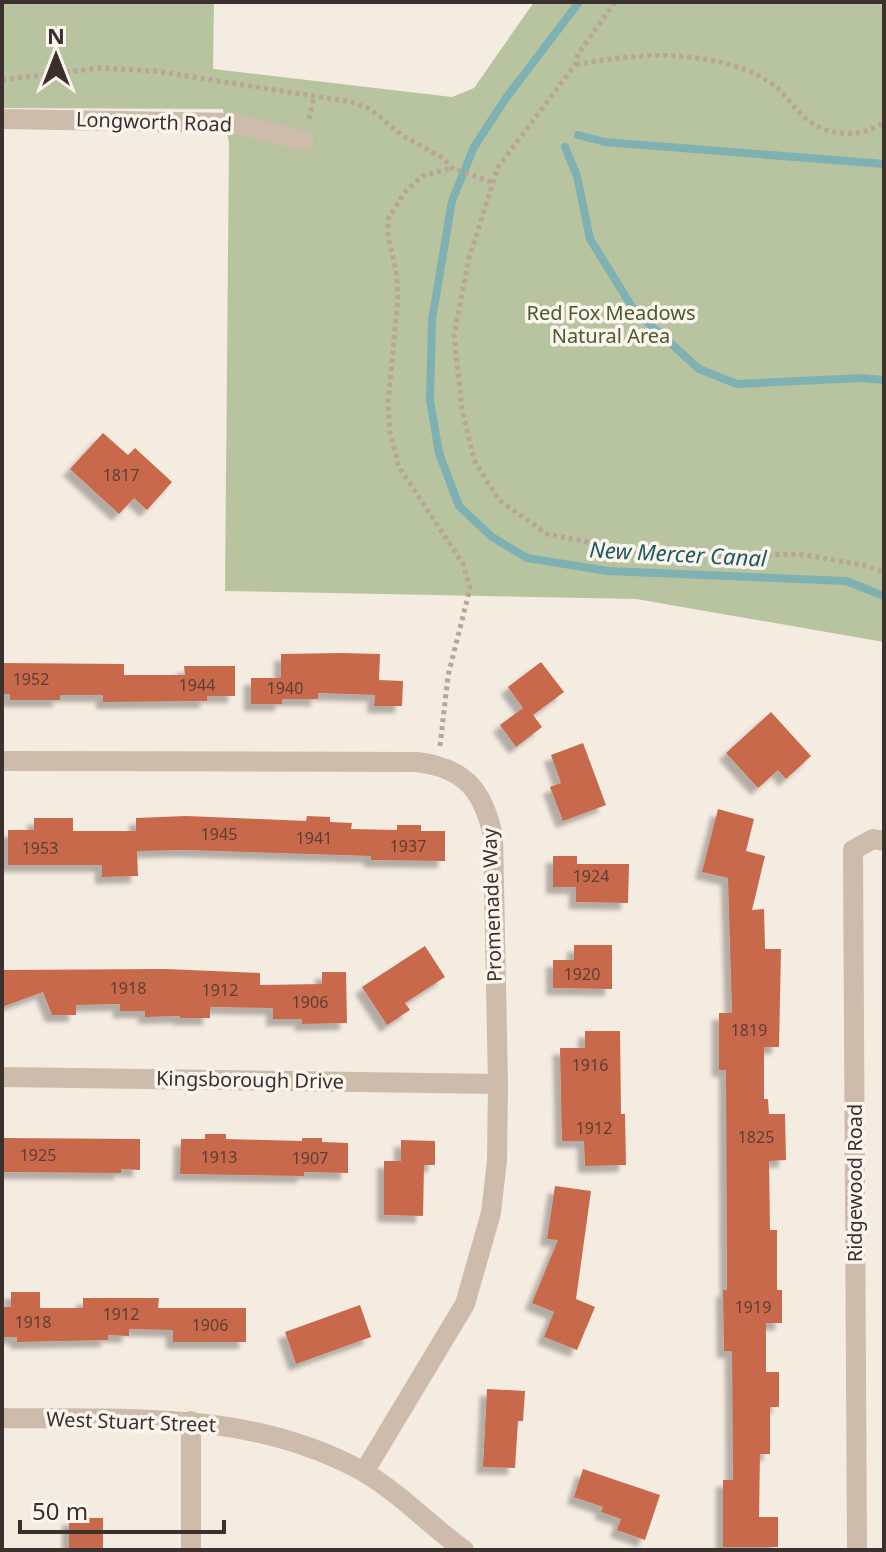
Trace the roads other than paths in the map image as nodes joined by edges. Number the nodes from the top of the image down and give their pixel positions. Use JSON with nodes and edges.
{"nodes":[{"id":1,"x":2,"y":119,"type":"edge"},
{"id":2,"x":303,"y":141,"type":"dead end"},
{"id":3,"x":2,"y":761,"type":"edge"},
{"id":4,"x":884,"y":841,"type":"edge"},
{"id":5,"x":2,"y":1077,"type":"edge"},
{"id":6,"x":498,"y":1084,"type":"junction"},
{"id":7,"x":2,"y":1418,"type":"edge"},
{"id":8,"x":191,"y":1421,"type":"junction"},
{"id":9,"x":364,"y":1472,"type":"junction"},
{"id":10,"x":191,"y":1550,"type":"edge"},
{"id":11,"x":464,"y":1550,"type":"edge"},
{"id":12,"x":857,"y":1550,"type":"edge"}],
"edges":[{"from":1,"to":2,"type":"street","name":"Longworth Road"},
{"from":3,"to":6,"type":"street","name":"Promenade Way"},
{"from":4,"to":12,"type":"street","name":"Ridgewood Road"},
{"from":5,"to":6,"type":"street","name":"Kingsborough Drive"},
{"from":6,"to":9,"type":"street","name":"Promenade Way"},
{"from":7,"to":8,"type":"street","name":"West Stuart Street"},
{"from":8,"to":9,"type":"street","name":"West Stuart Street"},
{"from":8,"to":10,"type":"street"},
{"from":9,"to":11,"type":"street","name":"West Stuart Street"}]}
